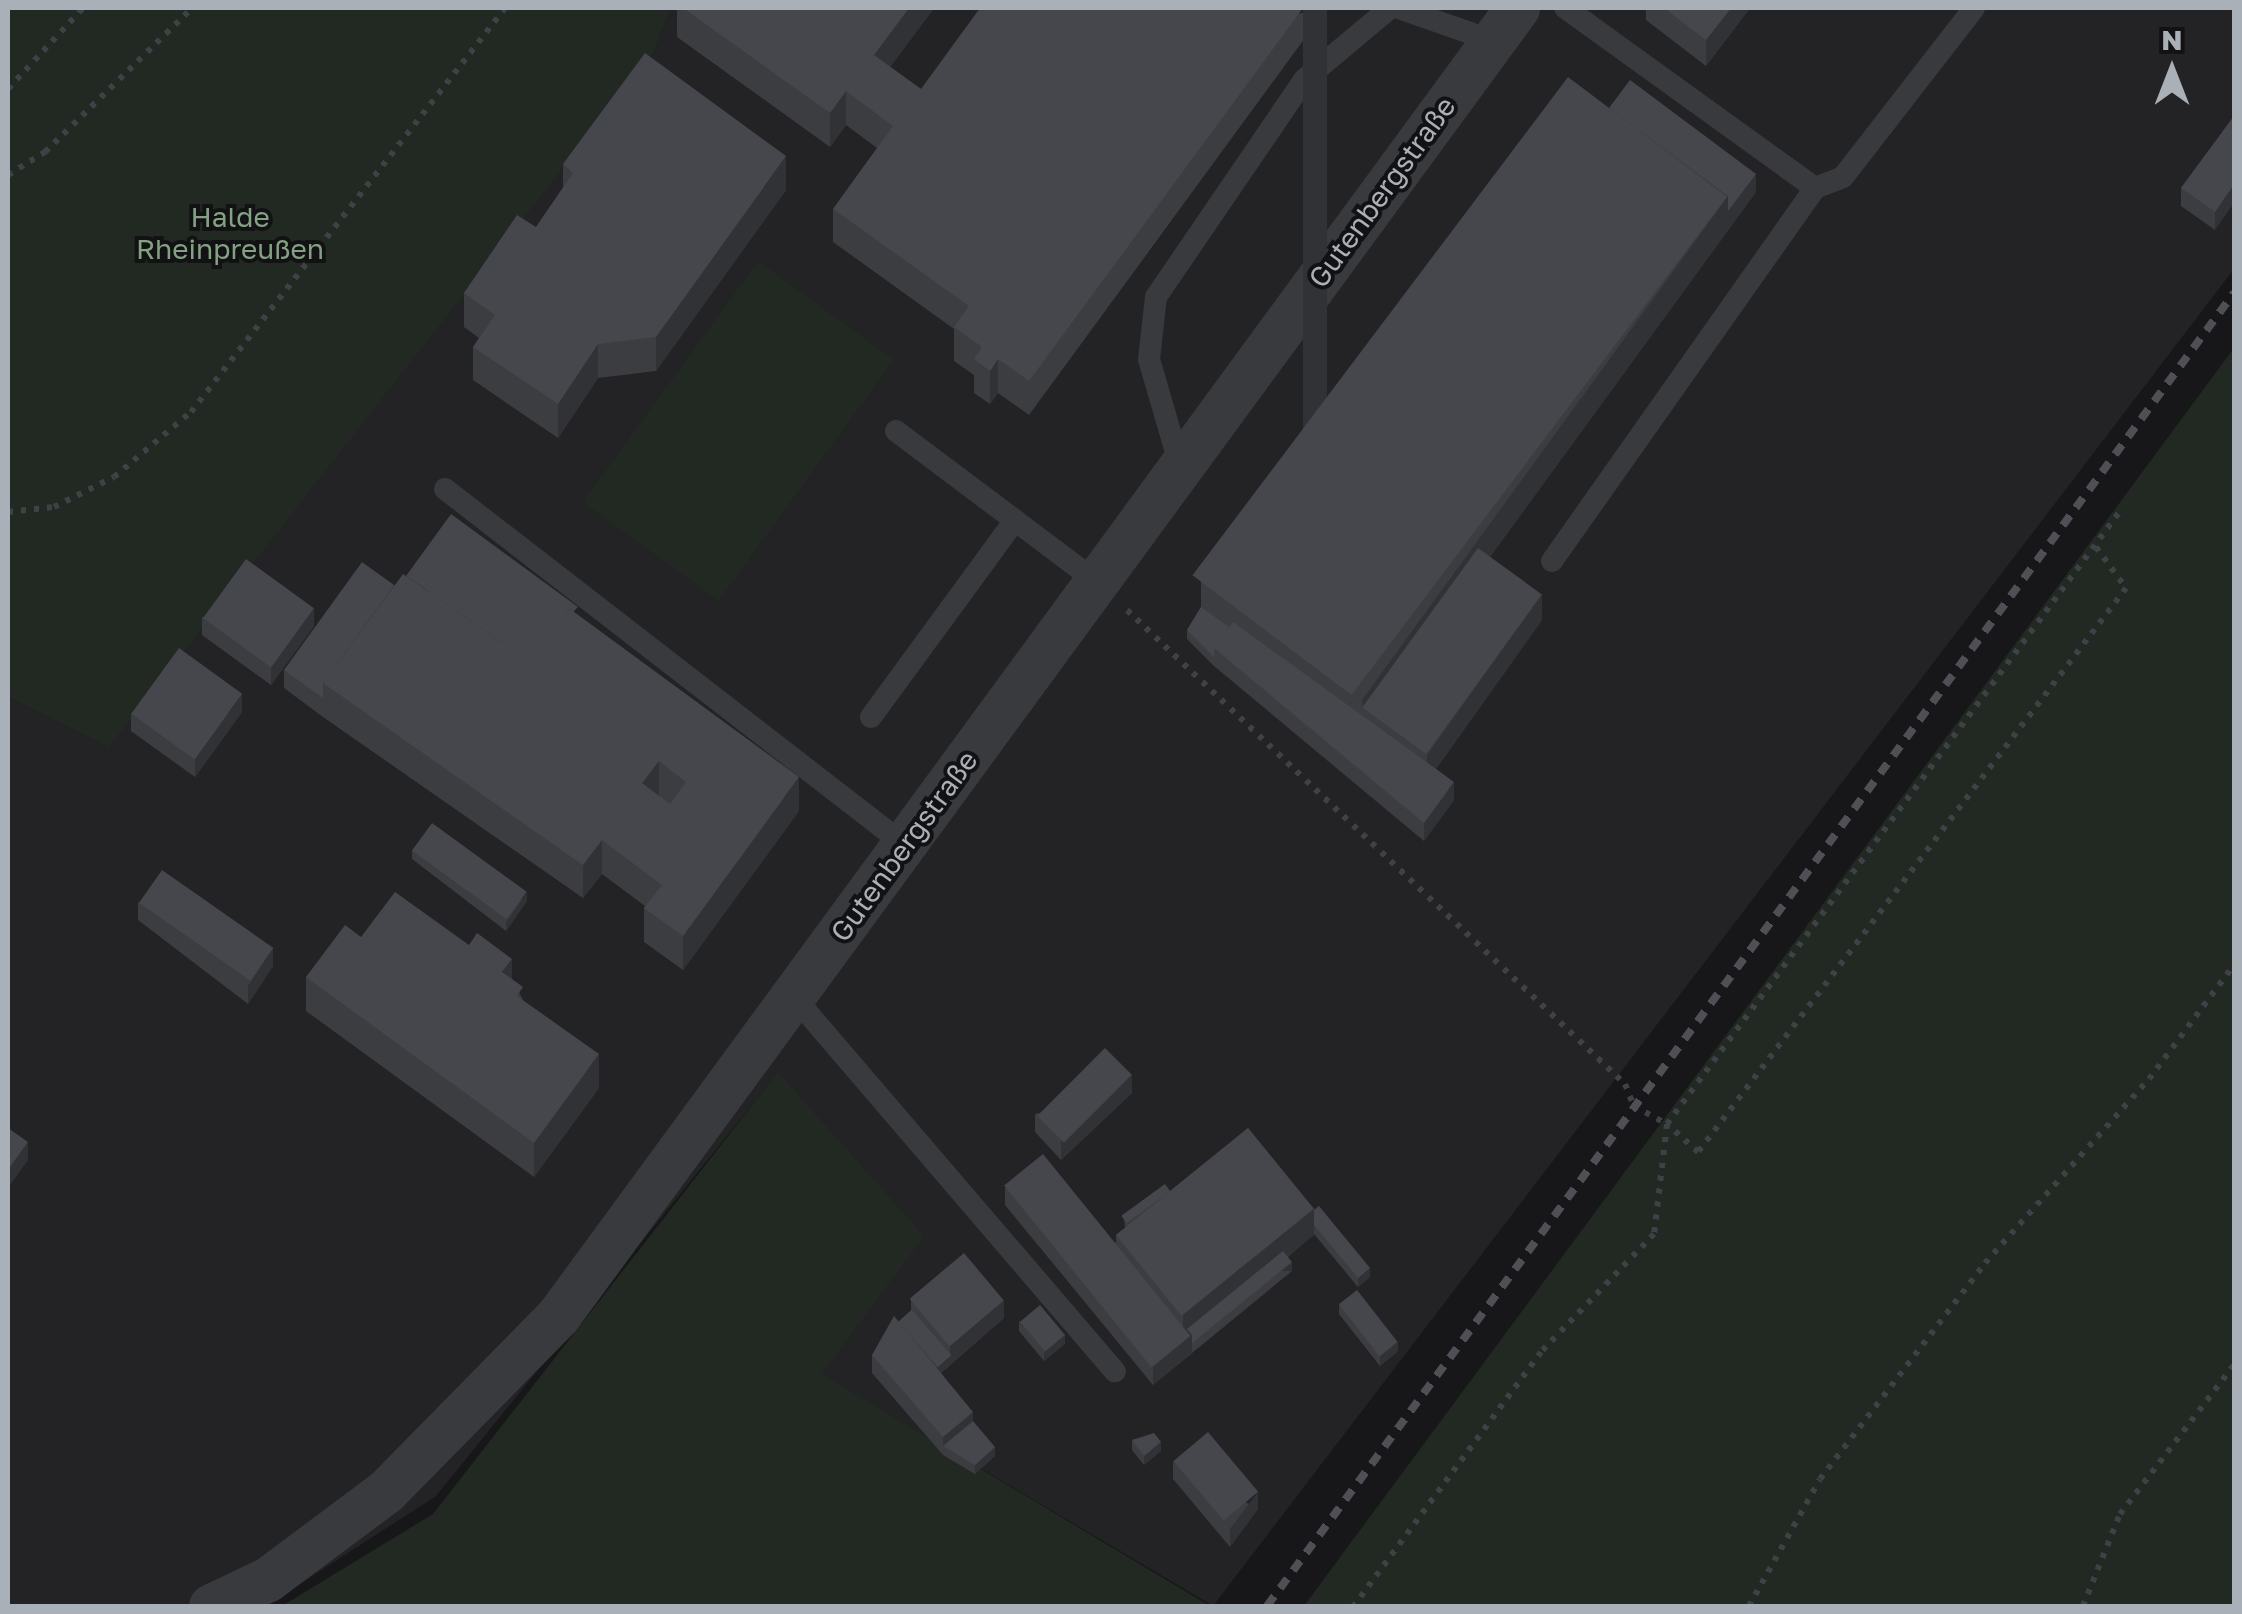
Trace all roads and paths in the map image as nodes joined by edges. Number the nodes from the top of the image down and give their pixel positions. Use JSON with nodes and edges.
{"nodes":[{"id":1,"x":83,"y":8,"type":"edge"},
{"id":2,"x":192,"y":8,"type":"edge"},
{"id":3,"x":505,"y":8,"type":"edge"},
{"id":4,"x":1390,"y":8,"type":"edge"},
{"id":5,"x":1400,"y":8,"type":"edge"},
{"id":6,"x":1565,"y":8,"type":"edge"},
{"id":7,"x":1974,"y":8,"type":"edge"},
{"id":8,"x":1505,"y":24,"type":"edge"},
{"id":9,"x":8,"y":89,"type":"edge"},
{"id":10,"x":8,"y":175,"type":"edge"},
{"id":11,"x":1815,"y":188,"type":"junction"},
{"id":12,"x":896,"y":431,"type":"dead end"},
{"id":13,"x":1180,"y":466,"type":"junction"},
{"id":14,"x":445,"y":489,"type":"dead end"},
{"id":15,"x":2124,"y":506,"type":"dead end"},
{"id":16,"x":8,"y":512,"type":"edge"},
{"id":17,"x":1016,"y":520,"type":"junction"},
{"id":18,"x":2096,"y":547,"type":"dead end"},
{"id":19,"x":1552,"y":561,"type":"dead end"},
{"id":20,"x":1096,"y":581,"type":"junction"},
{"id":21,"x":871,"y":718,"type":"dead end"},
{"id":22,"x":905,"y":845,"type":"junction"},
{"id":23,"x":2234,"y":966,"type":"edge"},
{"id":24,"x":794,"y":997,"type":"junction"},
{"id":25,"x":1667,"y":1124,"type":"junction"},
{"id":26,"x":2234,"y":1365,"type":"edge"},
{"id":27,"x":1115,"y":1371,"type":"dead end"},
{"id":28,"x":211,"y":1606,"type":"edge"},
{"id":29,"x":1354,"y":1606,"type":"edge"},
{"id":30,"x":1750,"y":1606,"type":"edge"},
{"id":31,"x":2083,"y":1606,"type":"edge"}],
"edges":[{"from":1,"to":9,"type":"path"},
{"from":2,"to":10,"type":"path"},
{"from":3,"to":16,"type":"path"},
{"from":4,"to":13,"type":"lane"},
{"from":5,"to":8,"type":"lane"},
{"from":6,"to":11,"type":"lane"},
{"from":7,"to":11,"type":"lane"},
{"from":8,"to":13,"type":"street","name":"Gutenbergstraße"},
{"from":11,"to":19,"type":"lane"},
{"from":12,"to":17,"type":"lane"},
{"from":13,"to":20,"type":"street","name":"Gutenbergstraße"},
{"from":14,"to":22,"type":"lane"},
{"from":15,"to":25,"type":"path"},
{"from":17,"to":20,"type":"lane"},
{"from":17,"to":21,"type":"lane"},
{"from":18,"to":25,"type":"path"},
{"from":20,"to":22,"type":"street","name":"Gutenbergstraße"},
{"from":20,"to":25,"type":"path"},
{"from":22,"to":24,"type":"street","name":"Gutenbergstraße"},
{"from":23,"to":30,"type":"path"},
{"from":24,"to":27,"type":"lane"},
{"from":24,"to":28,"type":"street","name":"Gutenbergstraße"},
{"from":25,"to":29,"type":"path"},
{"from":26,"to":31,"type":"path"}]}
